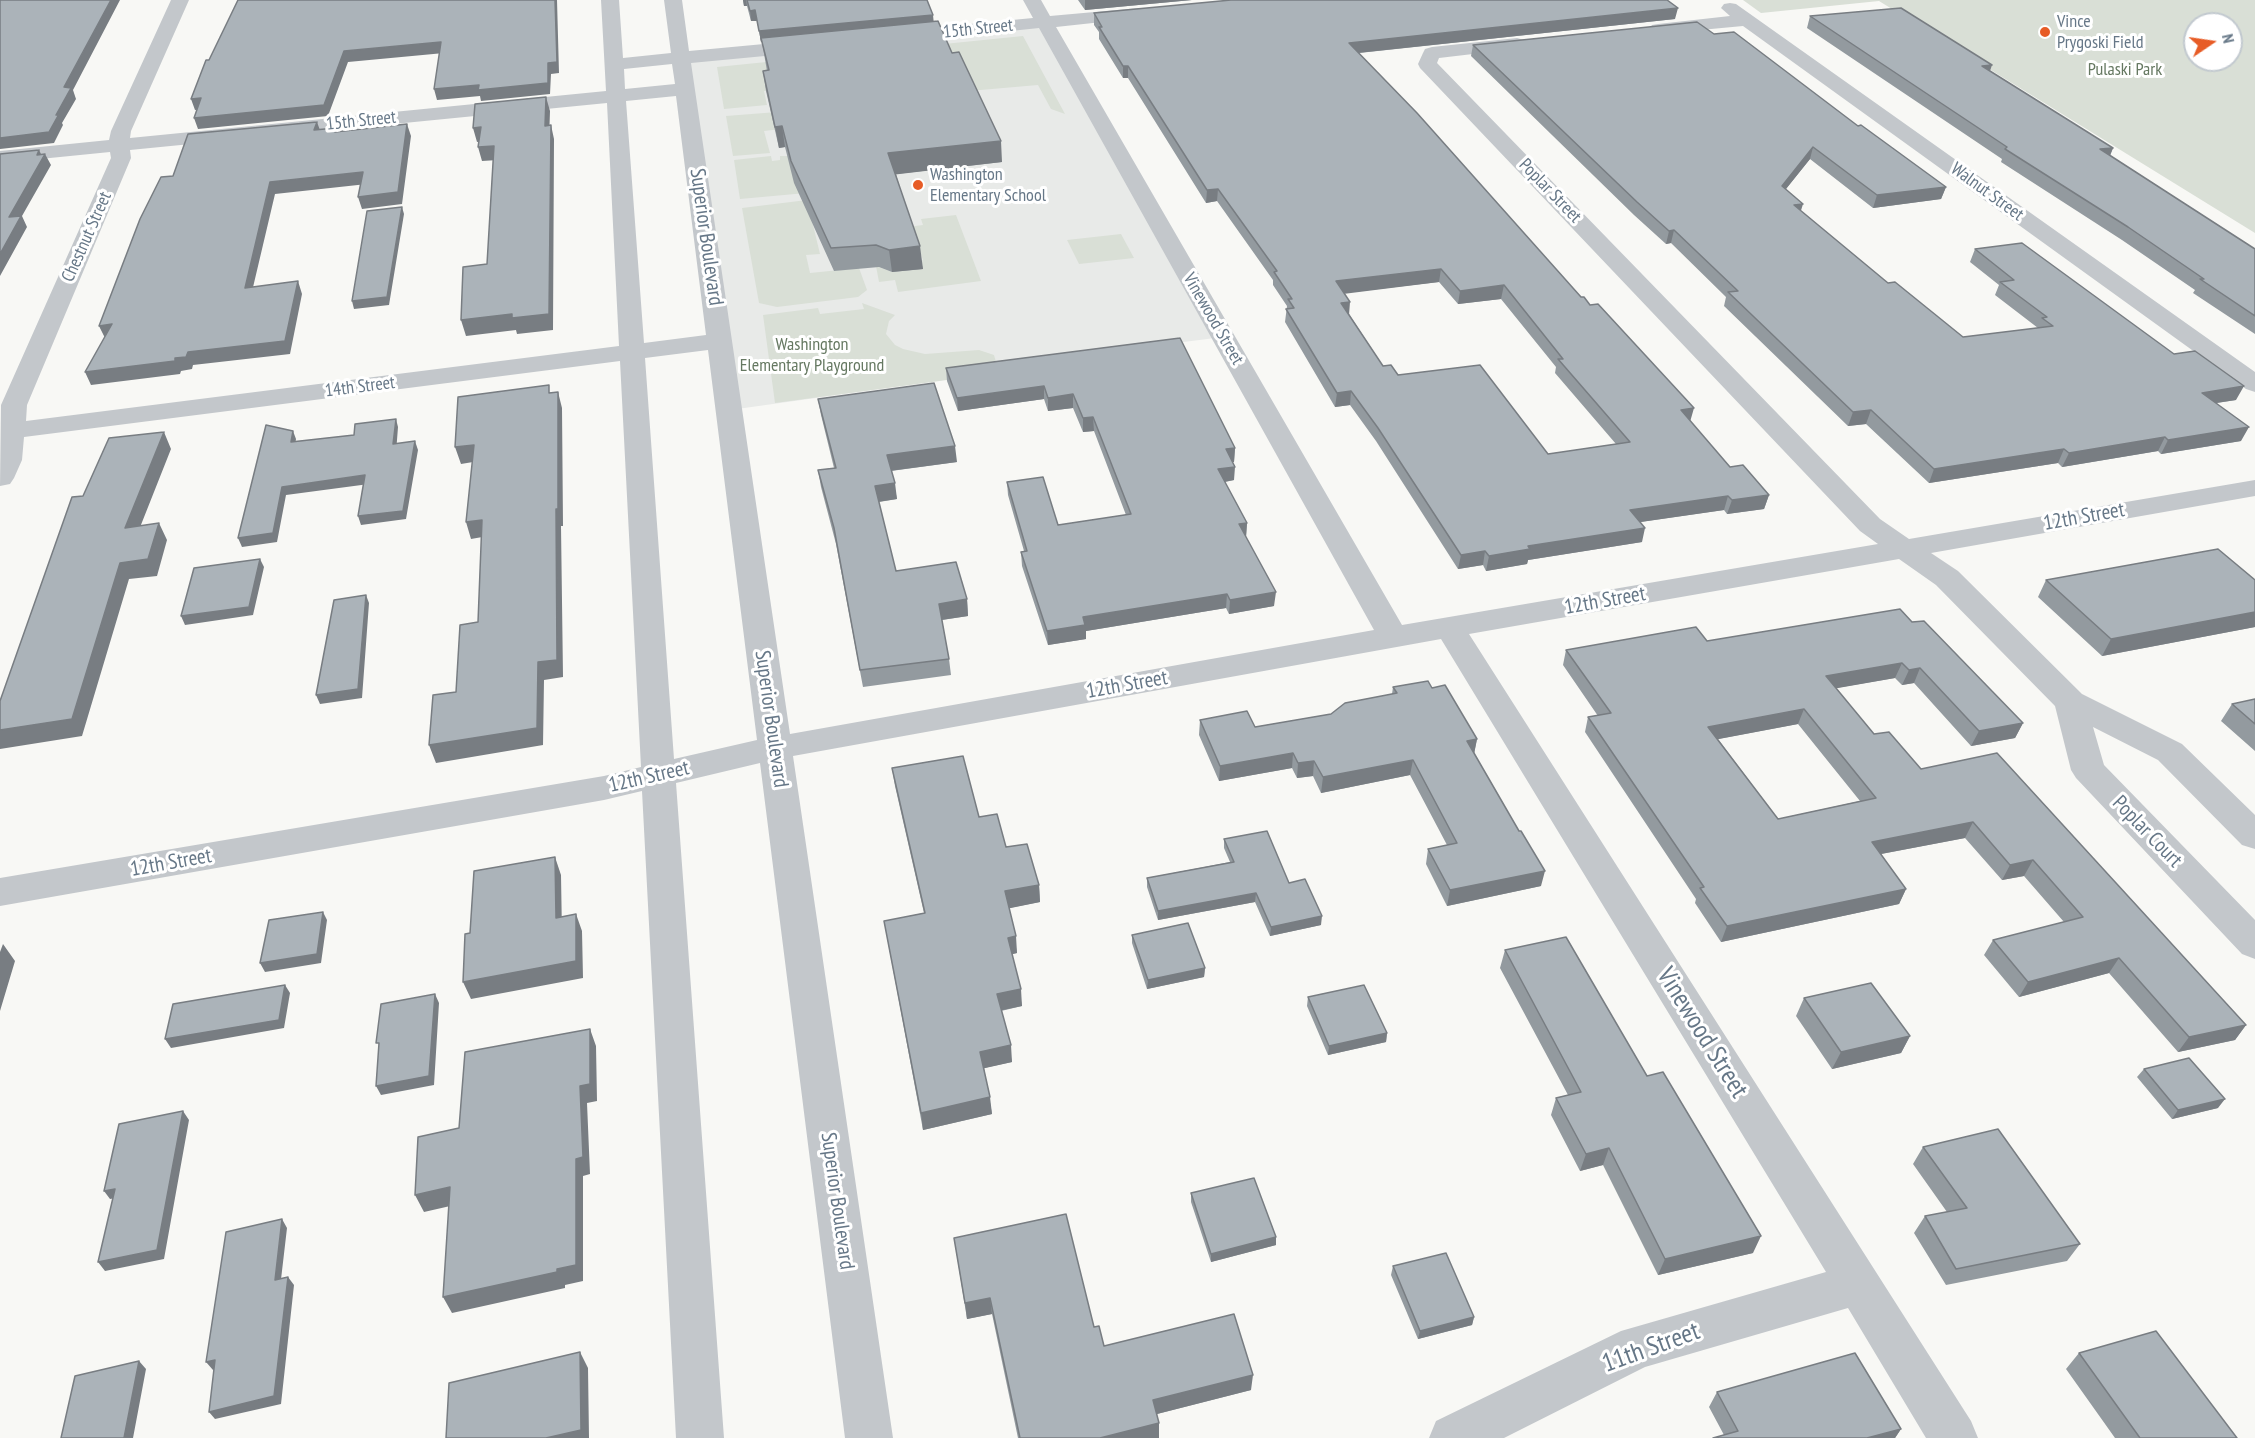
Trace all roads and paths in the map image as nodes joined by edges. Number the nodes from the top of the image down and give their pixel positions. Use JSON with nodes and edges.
{"nodes":[{"id":1,"x":180,"y":0,"type":"edge"},
{"id":2,"x":610,"y":0,"type":"edge"},
{"id":3,"x":673,"y":0,"type":"edge"},
{"id":4,"x":1719,"y":0,"type":"edge"},
{"id":5,"x":1038,"y":11,"type":"edge"},
{"id":6,"x":1153,"y":11,"type":"edge"},
{"id":7,"x":1746,"y":20,"type":"junction"},
{"id":8,"x":1635,"y":32,"type":"edge"},
{"id":9,"x":882,"y":38,"type":"edge"},
{"id":10,"x":1529,"y":42,"type":"edge"},
{"id":11,"x":826,"y":44,"type":"edge"},
{"id":12,"x":681,"y":58,"type":"junction"},
{"id":13,"x":615,"y":64,"type":"junction"},
{"id":14,"x":686,"y":89,"type":"junction"},
{"id":15,"x":617,"y":96,"type":"junction"},
{"id":16,"x":119,"y":146,"type":"junction"},
{"id":17,"x":0,"y":157,"type":"edge"},
{"id":18,"x":720,"y":341,"type":"junction"},
{"id":19,"x":633,"y":352,"type":"junction"},
{"id":20,"x":2255,"y":384,"type":"edge"},
{"id":21,"x":5,"y":431,"type":"edge"},
{"id":22,"x":0,"y":478,"type":"edge"},
{"id":23,"x":2255,"y":488,"type":"edge"},
{"id":24,"x":1906,"y":548,"type":"junction"},
{"id":25,"x":1450,"y":628,"type":"junction"},
{"id":26,"x":1393,"y":637,"type":"junction"},
{"id":27,"x":2070,"y":702,"type":"junction"},
{"id":28,"x":775,"y":748,"type":"junction"},
{"id":29,"x":657,"y":776,"type":"junction"},
{"id":30,"x":2255,"y":836,"type":"edge"},
{"id":31,"x":0,"y":892,"type":"edge"},
{"id":32,"x":2255,"y":944,"type":"edge"},
{"id":33,"x":1859,"y":1284,"type":"junction"},
{"id":34,"x":700,"y":1438,"type":"edge"},
{"id":35,"x":869,"y":1438,"type":"edge"},
{"id":36,"x":1454,"y":1438,"type":"edge"},
{"id":37,"x":1954,"y":1438,"type":"edge"}],
"edges":[{"from":1,"to":16,"type":"street","name":"Chestnut Street"},
{"from":2,"to":13,"type":"street"},
{"from":3,"to":12,"type":"street","name":"Superior Boulevard"},
{"from":4,"to":7,"type":"street","name":"Walnut Street"},
{"from":5,"to":6,"type":"street","name":"15th Street"},
{"from":5,"to":9,"type":"street","name":"15th Street"},
{"from":5,"to":26,"type":"street","name":"Vinewood Street"},
{"from":7,"to":8,"type":"street"},
{"from":7,"to":20,"type":"street","name":"Walnut Street"},
{"from":10,"to":24,"type":"street","name":"Poplar Street"},
{"from":11,"to":12,"type":"street"},
{"from":12,"to":13,"type":"street"},
{"from":12,"to":14,"type":"street","name":"Superior Boulevard"},
{"from":13,"to":15,"type":"street"},
{"from":14,"to":15,"type":"street","name":"15th Street"},
{"from":14,"to":18,"type":"street","name":"Superior Boulevard"},
{"from":15,"to":16,"type":"street","name":"15th Street"},
{"from":15,"to":19,"type":"street"},
{"from":16,"to":17,"type":"street","name":"15th Street"},
{"from":16,"to":21,"type":"street","name":"Chestnut Street"},
{"from":18,"to":19,"type":"street","name":"14th Street"},
{"from":18,"to":28,"type":"street","name":"Superior Boulevard"},
{"from":19,"to":21,"type":"street","name":"14th Street"},
{"from":19,"to":29,"type":"street"},
{"from":21,"to":22,"type":"street","name":"Chestnut Street"},
{"from":23,"to":24,"type":"street","name":"12th Street"},
{"from":24,"to":25,"type":"street","name":"12th Street"},
{"from":24,"to":27,"type":"street","name":"Poplar Court"},
{"from":25,"to":26,"type":"street","name":"12th Street"},
{"from":25,"to":33,"type":"street","name":"Vinewood Street"},
{"from":26,"to":28,"type":"street","name":"12th Street"},
{"from":27,"to":30,"type":"street","name":"Poplar Court"},
{"from":27,"to":32,"type":"street","name":"Poplar Court"},
{"from":28,"to":29,"type":"street","name":"12th Street"},
{"from":28,"to":35,"type":"street","name":"Superior Boulevard"},
{"from":29,"to":31,"type":"street","name":"12th Street"},
{"from":29,"to":34,"type":"street"},
{"from":33,"to":36,"type":"street","name":"11th Street"},
{"from":33,"to":37,"type":"street","name":"Vinewood Street"}]}
